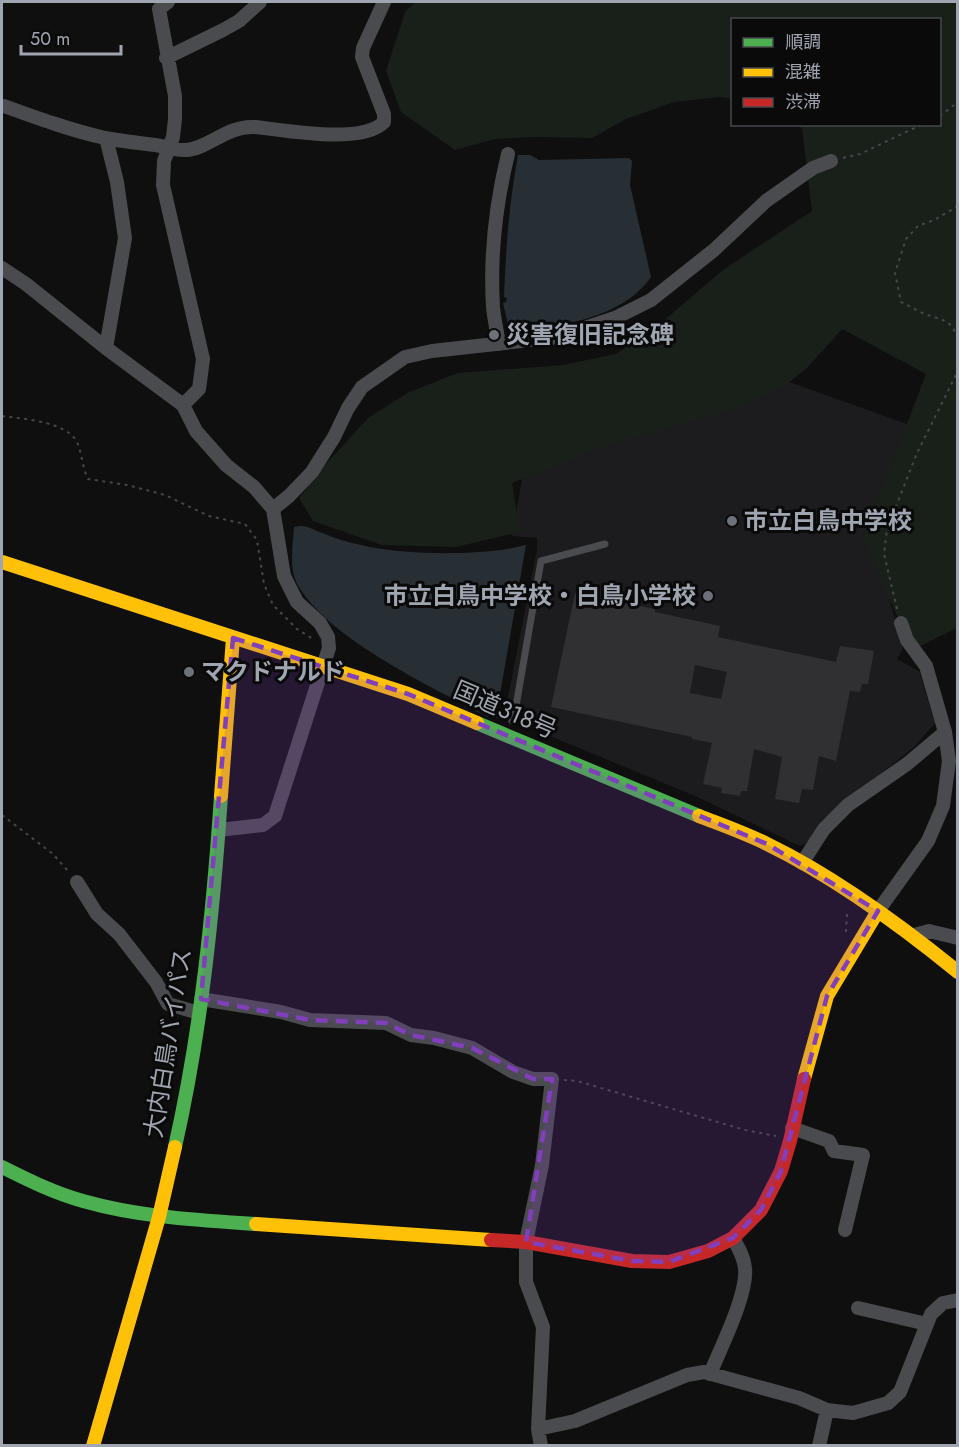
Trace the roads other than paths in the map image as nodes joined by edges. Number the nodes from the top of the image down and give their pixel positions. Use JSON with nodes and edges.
{"nodes":[{"id":1,"x":168,"y":2,"type":"edge"},
{"id":2,"x":260,"y":2,"type":"edge"},
{"id":3,"x":384,"y":2,"type":"edge"},
{"id":4,"x":166,"y":58,"type":"junction"},
{"id":5,"x":4,"y":106,"type":"dead end"},
{"id":6,"x":106,"y":138,"type":"junction"},
{"id":7,"x":169,"y":147,"type":"junction"},
{"id":8,"x":508,"y":154,"type":"dead end"},
{"id":9,"x":831,"y":161,"type":"road end"},
{"id":10,"x":2,"y":268,"type":"edge"},
{"id":11,"x":499,"y":344,"type":"junction"},
{"id":12,"x":106,"y":348,"type":"junction"},
{"id":13,"x":183,"y":405,"type":"junction"},
{"id":14,"x":273,"y":509,"type":"junction"},
{"id":15,"x":605,"y":544,"type":"dead end"},
{"id":16,"x":2,"y":562,"type":"edge"},
{"id":17,"x":901,"y":623,"type":"road end"},
{"id":18,"x":232,"y":638,"type":"junction"},
{"id":19,"x":322,"y":665,"type":"junction"},
{"id":20,"x":512,"y":721,"type":"joint"},
{"id":21,"x":945,"y":732,"type":"junction"},
{"id":22,"x":507,"y":735,"type":"junction"},
{"id":23,"x":219,"y":830,"type":"junction"},
{"id":24,"x":802,"y":863,"type":"junction"},
{"id":25,"x":77,"y":882,"type":"road end"},
{"id":26,"x":878,"y":911,"type":"junction"},
{"id":27,"x":914,"y":935,"type":"junction"},
{"id":28,"x":957,"y":938,"type":"edge"},
{"id":29,"x":957,"y":972,"type":"edge"},
{"id":30,"x":200,"y":1006,"type":"junction"},
{"id":31,"x":786,"y":1132,"type":"junction"},
{"id":32,"x":2,"y":1167,"type":"edge"},
{"id":33,"x":159,"y":1217,"type":"junction"},
{"id":34,"x":845,"y":1230,"type":"dead end"},
{"id":35,"x":732,"y":1238,"type":"junction"},
{"id":36,"x":526,"y":1242,"type":"junction"},
{"id":37,"x":957,"y":1300,"type":"edge"},
{"id":38,"x":858,"y":1308,"type":"dead end"},
{"id":39,"x":927,"y":1324,"type":"junction"},
{"id":40,"x":710,"y":1374,"type":"junction"},
{"id":41,"x":827,"y":1410,"type":"junction"},
{"id":42,"x":538,"y":1429,"type":"junction"},
{"id":43,"x":93,"y":1446,"type":"edge"},
{"id":44,"x":541,"y":1446,"type":"edge"},
{"id":45,"x":819,"y":1446,"type":"edge"}],
"edges":[{"from":1,"to":4,"type":"street"},
{"from":2,"to":4,"type":"street"},
{"from":3,"to":7,"type":"street"},
{"from":4,"to":7,"type":"street"},
{"from":5,"to":6,"type":"street"},
{"from":6,"to":7,"type":"street"},
{"from":6,"to":12,"type":"street"},
{"from":7,"to":13,"type":"street"},
{"from":8,"to":11,"type":"street"},
{"from":9,"to":11,"type":"street"},
{"from":10,"to":12,"type":"street"},
{"from":11,"to":14,"type":"street"},
{"from":12,"to":13,"type":"street"},
{"from":13,"to":14,"type":"street"},
{"from":14,"to":19,"type":"street"},
{"from":15,"to":20,"type":"lane"},
{"from":16,"to":18,"type":"main road","name":"国道318号"},
{"from":17,"to":21,"type":"street"},
{"from":18,"to":19,"type":"main road","name":"国道318号"},
{"from":18,"to":23,"type":"main road","name":"大内白鳥バイパス"},
{"from":19,"to":22,"type":"main road","name":"国道318号"},
{"from":19,"to":23,"type":"street"},
{"from":20,"to":22,"type":"street"},
{"from":21,"to":24,"type":"street"},
{"from":21,"to":26,"type":"street"},
{"from":22,"to":24,"type":"main road","name":"国道318号"},
{"from":23,"to":30,"type":"main road","name":"大内白鳥バイパス"},
{"from":24,"to":26,"type":"main road","name":"国道318号"},
{"from":25,"to":30,"type":"street"},
{"from":26,"to":27,"type":"main road","name":"国道318号"},
{"from":26,"to":31,"type":"main road"},
{"from":27,"to":28,"type":"street"},
{"from":27,"to":29,"type":"main road","name":"国道318号"},
{"from":30,"to":33,"type":"main road","name":"大内白鳥バイパス"},
{"from":30,"to":36,"type":"street"},
{"from":31,"to":34,"type":"street"},
{"from":31,"to":35,"type":"main road"},
{"from":32,"to":33,"type":"main road"},
{"from":33,"to":36,"type":"main road"},
{"from":33,"to":43,"type":"main road","name":"大内白鳥バイパス"},
{"from":35,"to":36,"type":"main road"},
{"from":35,"to":40,"type":"street"},
{"from":36,"to":42,"type":"street"},
{"from":37,"to":39,"type":"street"},
{"from":38,"to":39,"type":"street"},
{"from":39,"to":41,"type":"street"},
{"from":40,"to":41,"type":"street"},
{"from":40,"to":42,"type":"street"},
{"from":41,"to":45,"type":"street"},
{"from":42,"to":44,"type":"street"}]}
